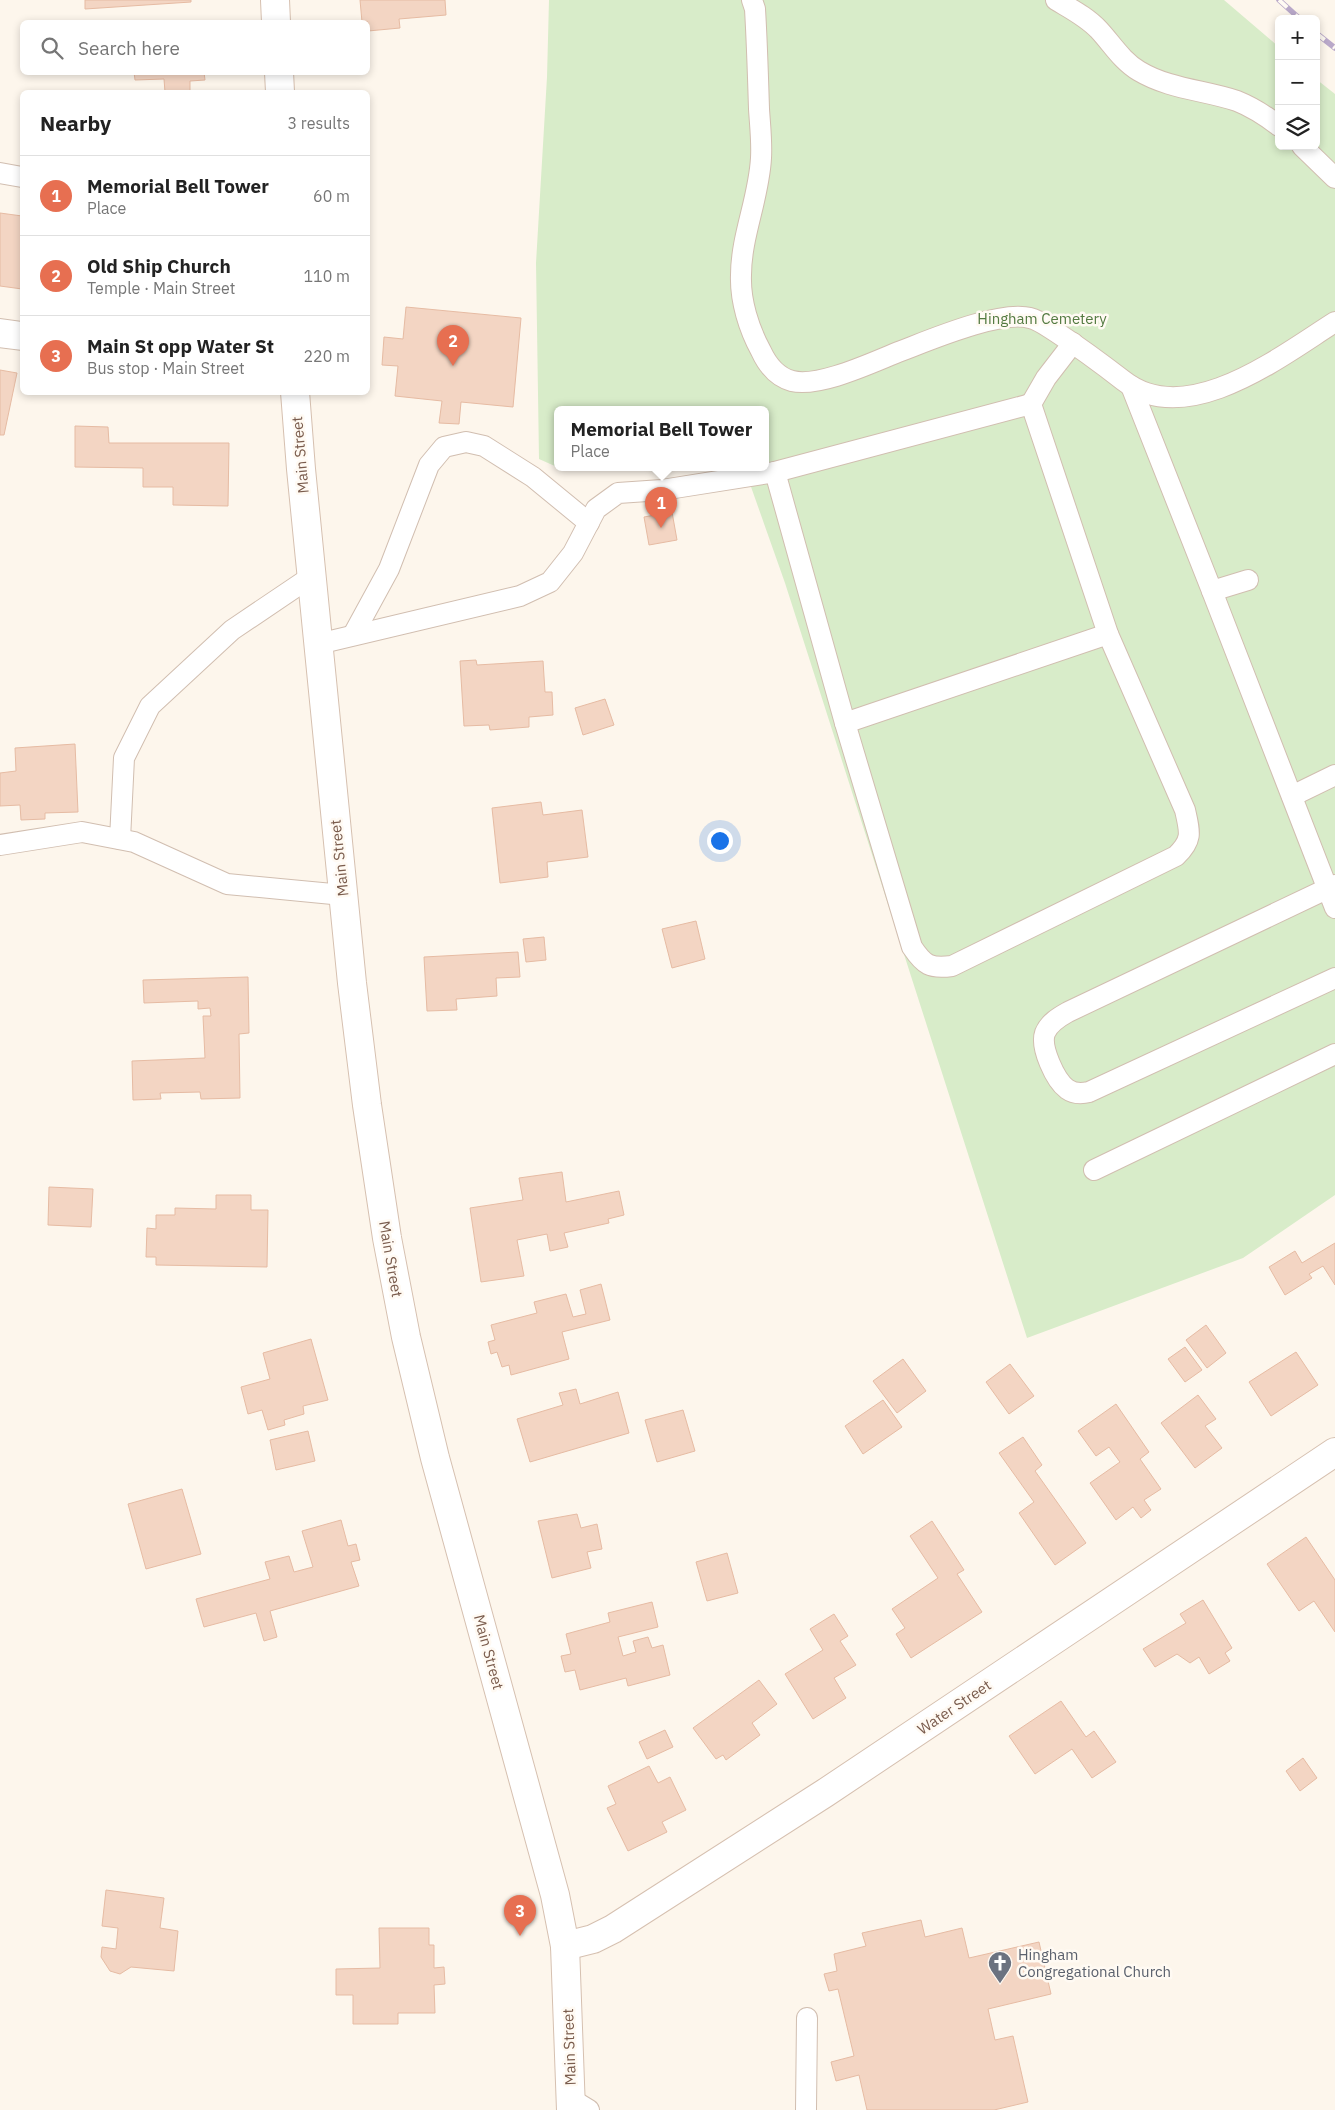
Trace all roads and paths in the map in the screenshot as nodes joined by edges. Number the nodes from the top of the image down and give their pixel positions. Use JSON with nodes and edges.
{"nodes":[{"id":1,"x":276,"y":0,"type":"edge"},
{"id":2,"x":752,"y":0,"type":"edge"},
{"id":3,"x":1056,"y":0,"type":"edge"},
{"id":4,"x":276,"y":20,"type":"edge"},
{"id":5,"x":279,"y":75,"type":"edge"},
{"id":6,"x":280,"y":90,"type":"edge"},
{"id":7,"x":1275,"y":123,"type":"edge"},
{"id":8,"x":1306,"y":150,"type":"edge"},
{"id":9,"x":0,"y":173,"type":"edge"},
{"id":10,"x":20,"y":176,"type":"edge"},
{"id":11,"x":1335,"y":178,"type":"edge"},
{"id":12,"x":1335,"y":322,"type":"edge"},
{"id":13,"x":0,"y":334,"type":"edge"},
{"id":14,"x":20,"y":336,"type":"edge"},
{"id":15,"x":1073,"y":343,"type":"junction"},
{"id":16,"x":1131,"y":386,"type":"junction"},
{"id":17,"x":295,"y":395,"type":"edge"},
{"id":18,"x":1031,"y":404,"type":"junction"},
{"id":19,"x":775,"y":472,"type":"junction"},
{"id":20,"x":589,"y":524,"type":"junction"},
{"id":21,"x":312,"y":576,"type":"junction"},
{"id":22,"x":1248,"y":580,"type":"dead end"},
{"id":23,"x":1212,"y":591,"type":"junction"},
{"id":24,"x":1108,"y":634,"type":"junction"},
{"id":25,"x":354,"y":635,"type":"junction"},
{"id":26,"x":318,"y":644,"type":"junction"},
{"id":27,"x":845,"y":723,"type":"junction"},
{"id":28,"x":1335,"y":775,"type":"edge"},
{"id":29,"x":1292,"y":796,"type":"junction"},
{"id":30,"x":120,"y":839,"type":"junction"},
{"id":31,"x":0,"y":845,"type":"edge"},
{"id":32,"x":1331,"y":887,"type":"edge"},
{"id":33,"x":343,"y":895,"type":"junction"},
{"id":34,"x":1335,"y":908,"type":"edge"},
{"id":35,"x":1335,"y":978,"type":"edge"},
{"id":36,"x":1335,"y":1054,"type":"edge"},
{"id":37,"x":1094,"y":1170,"type":"dead end"},
{"id":38,"x":1335,"y":1452,"type":"edge"},
{"id":39,"x":565,"y":1946,"type":"junction"},
{"id":40,"x":807,"y":2018,"type":"dead end"},
{"id":41,"x":577,"y":2106,"type":"edge"},
{"id":42,"x":806,"y":2110,"type":"edge"}],
"edges":[{"from":1,"to":4,"type":"main road"},
{"from":2,"to":15,"type":"lane"},
{"from":3,"to":7,"type":"lane"},
{"from":5,"to":6,"type":"main road"},
{"from":8,"to":11,"type":"lane"},
{"from":9,"to":10,"type":"lane"},
{"from":12,"to":16,"type":"lane"},
{"from":13,"to":14,"type":"main road"},
{"from":15,"to":16,"type":"lane"},
{"from":15,"to":18,"type":"lane"},
{"from":16,"to":23,"type":"lane"},
{"from":17,"to":21,"type":"main road","name":"Main Street"},
{"from":18,"to":19,"type":"lane"},
{"from":18,"to":24,"type":"lane"},
{"from":19,"to":20,"type":"lane"},
{"from":19,"to":27,"type":"lane"},
{"from":20,"to":25,"type":"lane"},
{"from":20,"to":25,"type":"lane"},
{"from":21,"to":26,"type":"main road","name":"Main Street"},
{"from":21,"to":30,"type":"lane"},
{"from":22,"to":23,"type":"lane"},
{"from":23,"to":29,"type":"lane"},
{"from":24,"to":27,"type":"lane"},
{"from":24,"to":27,"type":"lane"},
{"from":25,"to":26,"type":"lane"},
{"from":26,"to":33,"type":"main road","name":"Main Street"},
{"from":28,"to":29,"type":"lane"},
{"from":29,"to":32,"type":"lane"},
{"from":30,"to":31,"type":"lane"},
{"from":30,"to":33,"type":"lane"},
{"from":32,"to":34,"type":"lane"},
{"from":32,"to":35,"type":"lane"},
{"from":33,"to":39,"type":"main road","name":"Main Street"},
{"from":36,"to":37,"type":"lane"},
{"from":38,"to":39,"type":"main road","name":"Water Street"},
{"from":39,"to":41,"type":"main road","name":"Main Street"},
{"from":40,"to":42,"type":"lane"}]}
